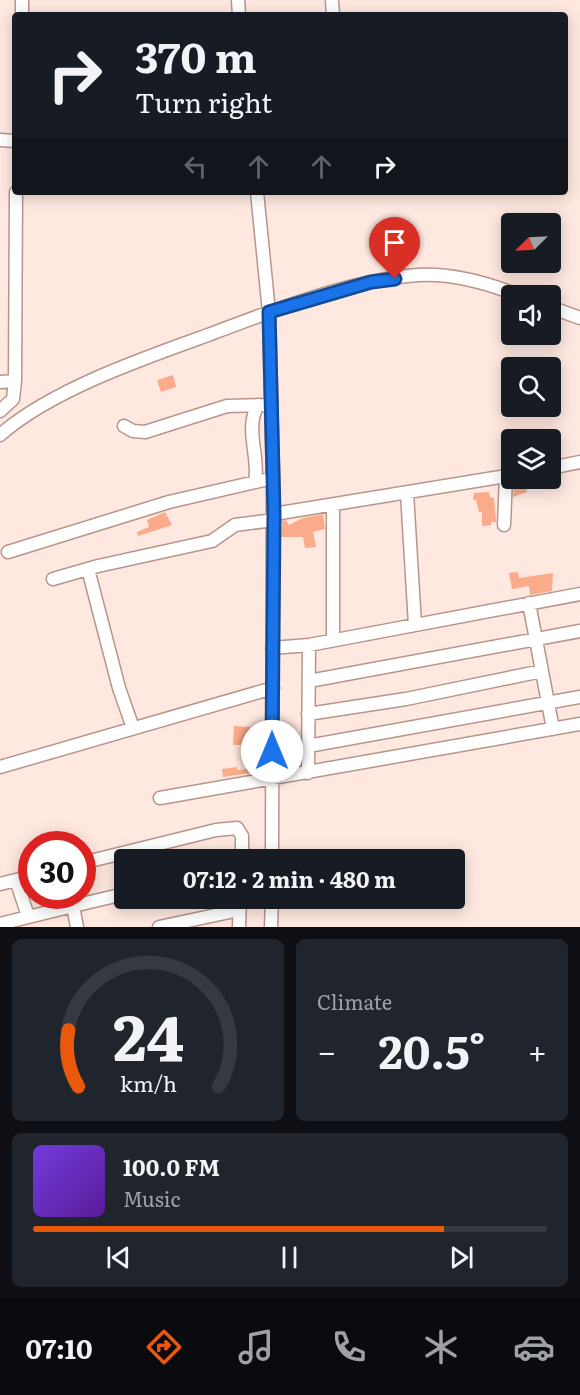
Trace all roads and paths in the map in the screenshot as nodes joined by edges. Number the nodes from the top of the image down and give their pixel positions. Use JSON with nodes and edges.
{"nodes":[{"id":1,"x":16,"y":195,"type":"edge"},
{"id":2,"x":257,"y":195,"type":"edge"},
{"id":3,"x":501,"y":289,"type":"edge"},
{"id":4,"x":561,"y":311,"type":"edge"},
{"id":5,"x":269,"y":312,"type":"junction"},
{"id":6,"x":580,"y":318,"type":"edge"},
{"id":7,"x":15,"y":381,"type":"junction"},
{"id":8,"x":0,"y":382,"type":"edge"},
{"id":9,"x":265,"y":405,"type":"junction"},
{"id":10,"x":0,"y":411,"type":"edge"},
{"id":11,"x":124,"y":426,"type":"dead end"},
{"id":12,"x":0,"y":435,"type":"edge"},
{"id":13,"x":580,"y":462,"type":"edge"},
{"id":14,"x":561,"y":466,"type":"edge"},
{"id":15,"x":501,"y":476,"type":"edge"},
{"id":16,"x":273,"y":478,"type":"junction"},
{"id":17,"x":255,"y":482,"type":"junction"},
{"id":18,"x":508,"y":489,"type":"edge"},
{"id":19,"x":407,"y":493,"type":"junction"},
{"id":20,"x":333,"y":505,"type":"junction"},
{"id":21,"x":274,"y":517,"type":"junction"},
{"id":22,"x":504,"y":525,"type":"dead end"},
{"id":23,"x":8,"y":552,"type":"dead end"},
{"id":24,"x":88,"y":569,"type":"junction"},
{"id":25,"x":53,"y":579,"type":"dead end"},
{"id":26,"x":580,"y":594,"type":"edge"},
{"id":27,"x":529,"y":603,"type":"junction"},
{"id":28,"x":415,"y":626,"type":"junction"},
{"id":29,"x":580,"y":631,"type":"edge"},
{"id":30,"x":333,"y":640,"type":"junction"},
{"id":31,"x":536,"y":640,"type":"junction"},
{"id":32,"x":309,"y":645,"type":"junction"},
{"id":33,"x":272,"y":648,"type":"junction"},
{"id":34,"x":542,"y":670,"type":"junction"},
{"id":35,"x":309,"y":681,"type":"junction"},
{"id":36,"x":273,"y":688,"type":"junction"},
{"id":37,"x":580,"y":697,"type":"edge"},
{"id":38,"x":549,"y":703,"type":"junction"},
{"id":39,"x":308,"y":714,"type":"junction"},
{"id":40,"x":580,"y":724,"type":"edge"},
{"id":41,"x":133,"y":728,"type":"junction"},
{"id":42,"x":553,"y":729,"type":"junction"},
{"id":43,"x":308,"y":746,"type":"junction"},
{"id":44,"x":0,"y":767,"type":"edge"},
{"id":45,"x":308,"y":773,"type":"junction"},
{"id":46,"x":272,"y":778,"type":"junction"},
{"id":47,"x":160,"y":798,"type":"dead end"},
{"id":48,"x":139,"y":849,"type":"edge"},
{"id":49,"x":242,"y":849,"type":"edge"},
{"id":50,"x":272,"y":849,"type":"edge"},
{"id":51,"x":114,"y":855,"type":"edge"},
{"id":52,"x":96,"y":860,"type":"edge"},
{"id":53,"x":16,"y":880,"type":"joint"},
{"id":54,"x":0,"y":884,"type":"edge"},
{"id":55,"x":114,"y":896,"type":"edge"},
{"id":56,"x":96,"y":901,"type":"edge"},
{"id":57,"x":60,"y":909,"type":"edge"},
{"id":58,"x":74,"y":909,"type":"edge"},
{"id":59,"x":222,"y":909,"type":"edge"},
{"id":60,"x":239,"y":909,"type":"edge"},
{"id":61,"x":272,"y":909,"type":"edge"},
{"id":62,"x":28,"y":916,"type":"junction"},
{"id":63,"x":0,"y":924,"type":"edge"},
{"id":64,"x":77,"y":927,"type":"edge"},
{"id":65,"x":159,"y":927,"type":"edge"},
{"id":66,"x":239,"y":927,"type":"edge"},
{"id":67,"x":271,"y":927,"type":"edge"}],
"edges":[{"from":1,"to":7,"type":"street"},
{"from":2,"to":5,"type":"street"},
{"from":3,"to":5,"type":"street"},
{"from":4,"to":6,"type":"street"},
{"from":5,"to":9,"type":"street"},
{"from":5,"to":12,"type":"street"},
{"from":7,"to":8,"type":"street"},
{"from":7,"to":10,"type":"street"},
{"from":9,"to":11,"type":"street"},
{"from":9,"to":16,"type":"street"},
{"from":9,"to":17,"type":"street"},
{"from":13,"to":14,"type":"street"},
{"from":15,"to":19,"type":"street"},
{"from":16,"to":17,"type":"street"},
{"from":16,"to":21,"type":"street"},
{"from":17,"to":23,"type":"street"},
{"from":18,"to":22,"type":"street"},
{"from":19,"to":20,"type":"street"},
{"from":19,"to":28,"type":"street"},
{"from":20,"to":21,"type":"street"},
{"from":20,"to":30,"type":"street"},
{"from":21,"to":24,"type":"street"},
{"from":21,"to":33,"type":"street"},
{"from":24,"to":25,"type":"street"},
{"from":24,"to":41,"type":"street"},
{"from":26,"to":27,"type":"street"},
{"from":27,"to":28,"type":"street"},
{"from":27,"to":31,"type":"street"},
{"from":28,"to":30,"type":"street"},
{"from":29,"to":31,"type":"street"},
{"from":30,"to":32,"type":"street"},
{"from":31,"to":34,"type":"street"},
{"from":31,"to":35,"type":"street"},
{"from":32,"to":33,"type":"street"},
{"from":32,"to":35,"type":"street"},
{"from":33,"to":36,"type":"street"},
{"from":34,"to":38,"type":"street"},
{"from":34,"to":39,"type":"street"},
{"from":35,"to":39,"type":"street"},
{"from":36,"to":41,"type":"street"},
{"from":36,"to":46,"type":"street"},
{"from":37,"to":38,"type":"street"},
{"from":38,"to":42,"type":"street"},
{"from":38,"to":43,"type":"street"},
{"from":39,"to":43,"type":"street"},
{"from":40,"to":42,"type":"street"},
{"from":41,"to":44,"type":"street"},
{"from":42,"to":45,"type":"street"},
{"from":43,"to":45,"type":"street"},
{"from":45,"to":46,"type":"street"},
{"from":46,"to":47,"type":"street"},
{"from":46,"to":50,"type":"street"},
{"from":48,"to":49,"type":"street"},
{"from":51,"to":52,"type":"street"},
{"from":53,"to":54,"type":"street"},
{"from":53,"to":62,"type":"street"},
{"from":55,"to":56,"type":"street"},
{"from":57,"to":62,"type":"street"},
{"from":58,"to":64,"type":"street"},
{"from":59,"to":65,"type":"street"},
{"from":60,"to":66,"type":"street"},
{"from":61,"to":67,"type":"street"},
{"from":62,"to":63,"type":"street"}]}
